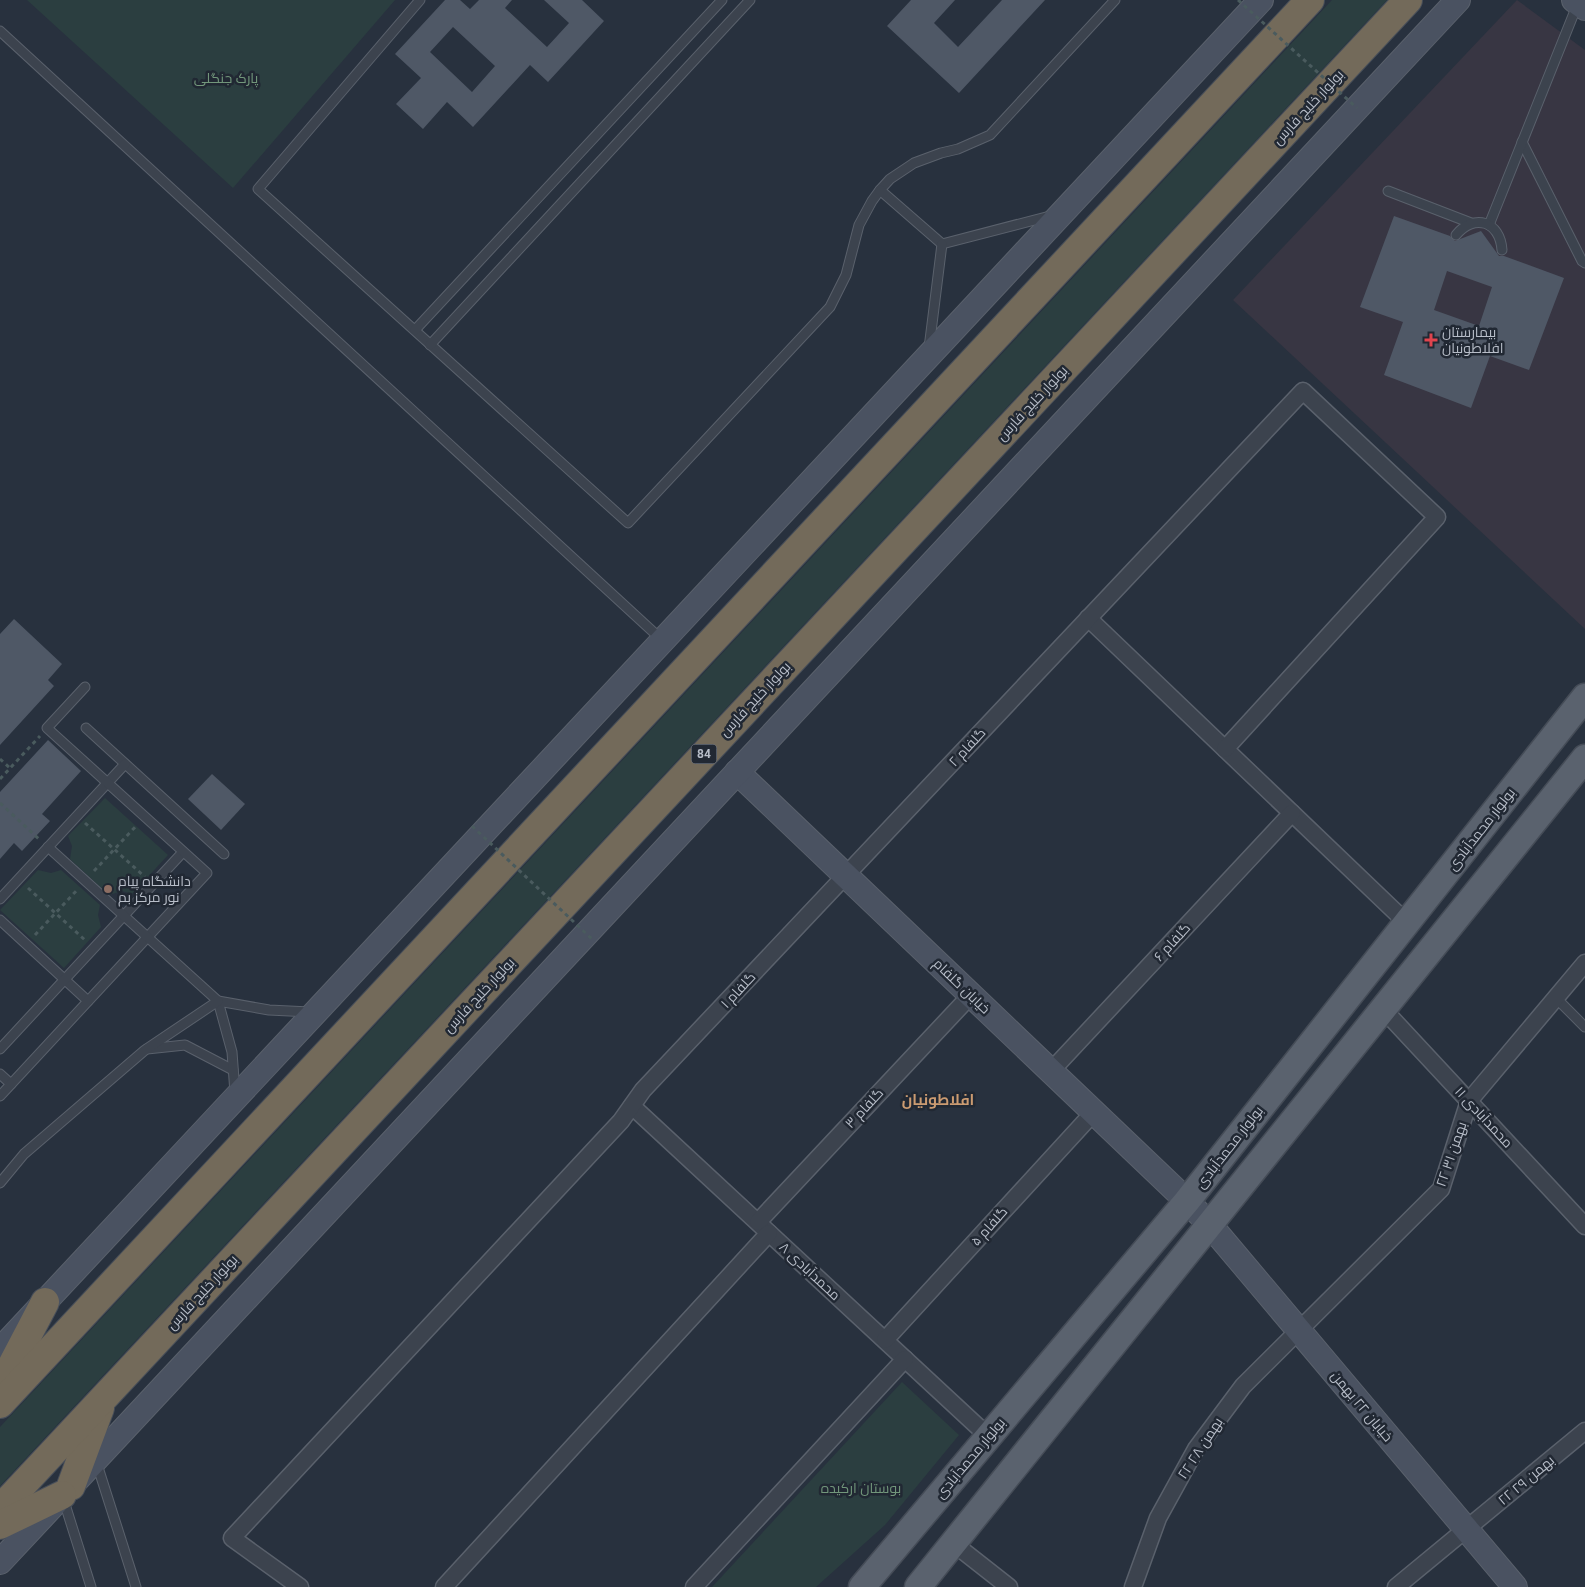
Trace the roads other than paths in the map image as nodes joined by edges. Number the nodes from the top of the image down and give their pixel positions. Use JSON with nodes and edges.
{"nodes":[{"id":1,"x":420,"y":0,"type":"edge"},
{"id":2,"x":722,"y":0,"type":"edge"},
{"id":3,"x":750,"y":0,"type":"edge"},
{"id":4,"x":1115,"y":0,"type":"edge"},
{"id":5,"x":1260,"y":0,"type":"edge"},
{"id":6,"x":1310,"y":0,"type":"edge"},
{"id":7,"x":1408,"y":0,"type":"edge"},
{"id":8,"x":1458,"y":0,"type":"edge"},
{"id":9,"x":1579,"y":4,"type":"edge"},
{"id":10,"x":0,"y":30,"type":"edge"},
{"id":11,"x":1351,"y":61,"type":"junction"},
{"id":12,"x":1378,"y":86,"type":"junction"},
{"id":13,"x":1522,"y":142,"type":"junction"},
{"id":14,"x":880,"y":190,"type":"junction"},
{"id":15,"x":1388,"y":191,"type":"dead end"},
{"id":16,"x":1061,"y":214,"type":"junction"},
{"id":17,"x":1471,"y":223,"type":"junction"},
{"id":18,"x":1489,"y":225,"type":"junction"},
{"id":19,"x":1456,"y":235,"type":"dead end"},
{"id":20,"x":942,"y":244,"type":"junction"},
{"id":21,"x":1502,"y":250,"type":"dead end"},
{"id":22,"x":1585,"y":263,"type":"edge"},
{"id":23,"x":415,"y":330,"type":"junction"},
{"id":24,"x":430,"y":344,"type":"junction"},
{"id":25,"x":928,"y":357,"type":"junction"},
{"id":26,"x":1088,"y":618,"type":"junction"},
{"id":27,"x":662,"y":641,"type":"junction"},
{"id":28,"x":85,"y":687,"type":"dead end"},
{"id":29,"x":1585,"y":697,"type":"edge"},
{"id":30,"x":86,"y":728,"type":"dead end"},
{"id":31,"x":1225,"y":749,"type":"junction"},
{"id":32,"x":125,"y":764,"type":"junction"},
{"id":33,"x":1583,"y":765,"type":"edge"},
{"id":34,"x":737,"y":772,"type":"junction"},
{"id":35,"x":107,"y":783,"type":"junction"},
{"id":36,"x":1292,"y":813,"type":"junction"},
{"id":37,"x":48,"y":847,"type":"junction"},
{"id":38,"x":183,"y":852,"type":"junction"},
{"id":39,"x":224,"y":854,"type":"dead end"},
{"id":40,"x":846,"y":876,"type":"junction"},
{"id":41,"x":0,"y":899,"type":"edge"},
{"id":42,"x":124,"y":916,"type":"junction"},
{"id":43,"x":0,"y":920,"type":"edge"},
{"id":44,"x":1407,"y":923,"type":"junction"},
{"id":45,"x":147,"y":937,"type":"junction"},
{"id":46,"x":1585,"y":963,"type":"edge"},
{"id":47,"x":65,"y":979,"type":"junction"},
{"id":48,"x":971,"y":994,"type":"junction"},
{"id":49,"x":1556,"y":998,"type":"junction"},
{"id":50,"x":88,"y":1001,"type":"junction"},
{"id":51,"x":218,"y":1002,"type":"junction"},
{"id":52,"x":1383,"y":1009,"type":"junction"},
{"id":53,"x":315,"y":1012,"type":"junction"},
{"id":54,"x":1585,"y":1027,"type":"edge"},
{"id":55,"x":0,"y":1049,"type":"edge"},
{"id":56,"x":145,"y":1050,"type":"junction"},
{"id":57,"x":233,"y":1070,"type":"junction"},
{"id":58,"x":1051,"y":1071,"type":"junction"},
{"id":59,"x":0,"y":1074,"type":"edge"},
{"id":60,"x":11,"y":1084,"type":"junction"},
{"id":61,"x":0,"y":1096,"type":"edge"},
{"id":62,"x":235,"y":1098,"type":"junction"},
{"id":63,"x":1469,"y":1101,"type":"junction"},
{"id":64,"x":632,"y":1106,"type":"junction"},
{"id":65,"x":1094,"y":1112,"type":"junction"},
{"id":66,"x":0,"y":1183,"type":"edge"},
{"id":67,"x":1187,"y":1200,"type":"junction"},
{"id":68,"x":1210,"y":1225,"type":"junction"},
{"id":69,"x":1585,"y":1226,"type":"edge"},
{"id":70,"x":764,"y":1228,"type":"junction"},
{"id":71,"x":46,"y":1302,"type":"junction"},
{"id":72,"x":1299,"y":1331,"type":"junction"},
{"id":73,"x":885,"y":1340,"type":"junction"},
{"id":74,"x":0,"y":1350,"type":"edge"},
{"id":75,"x":905,"y":1359,"type":"junction"},
{"id":76,"x":0,"y":1388,"type":"edge"},
{"id":77,"x":105,"y":1396,"type":"junction"},
{"id":78,"x":0,"y":1404,"type":"edge"},
{"id":79,"x":1585,"y":1431,"type":"edge"},
{"id":80,"x":989,"y":1437,"type":"junction"},
{"id":81,"x":96,"y":1459,"type":"junction"},
{"id":82,"x":67,"y":1491,"type":"junction"},
{"id":83,"x":0,"y":1509,"type":"edge"},
{"id":84,"x":0,"y":1525,"type":"edge"},
{"id":85,"x":1466,"y":1529,"type":"junction"},
{"id":86,"x":953,"y":1543,"type":"junction"},
{"id":87,"x":0,"y":1562,"type":"edge"},
{"id":88,"x":91,"y":1587,"type":"edge"},
{"id":89,"x":136,"y":1587,"type":"edge"},
{"id":90,"x":300,"y":1587,"type":"edge"},
{"id":91,"x":444,"y":1587,"type":"edge"},
{"id":92,"x":694,"y":1587,"type":"edge"},
{"id":93,"x":862,"y":1587,"type":"edge"},
{"id":94,"x":918,"y":1587,"type":"edge"},
{"id":95,"x":1009,"y":1587,"type":"edge"},
{"id":96,"x":1133,"y":1587,"type":"edge"},
{"id":97,"x":1396,"y":1587,"type":"edge"},
{"id":98,"x":1515,"y":1587,"type":"edge"}],
"edges":[{"from":1,"to":23,"type":"lane"},
{"from":2,"to":23,"type":"lane"},
{"from":3,"to":24,"type":"lane"},
{"from":4,"to":14,"type":"lane"},
{"from":5,"to":16,"type":"street"},
{"from":6,"to":78,"type":"highway"},
{"from":7,"to":11,"type":"highway","name":"بولوار خلیج فارس","number":"84"},
{"from":8,"to":12,"type":"street"},
{"from":9,"to":13,"type":"lane"},
{"from":10,"to":27,"type":"lane"},
{"from":11,"to":12,"type":"street"},
{"from":11,"to":77,"type":"highway","name":"بولوار خلیج فارس","number":"84"},
{"from":12,"to":34,"type":"street"},
{"from":13,"to":18,"type":"lane"},
{"from":13,"to":22,"type":"lane"},
{"from":14,"to":20,"type":"lane"},
{"from":14,"to":24,"type":"lane"},
{"from":15,"to":17,"type":"lane"},
{"from":16,"to":20,"type":"lane"},
{"from":16,"to":25,"type":"street"},
{"from":17,"to":18,"type":"lane"},
{"from":17,"to":19,"type":"lane"},
{"from":18,"to":21,"type":"lane"},
{"from":20,"to":25,"type":"lane"},
{"from":23,"to":24,"type":"lane"},
{"from":25,"to":27,"type":"street"},
{"from":26,"to":31,"type":"street"},
{"from":26,"to":31,"type":"street","name":"گلفام ۲"},
{"from":26,"to":40,"type":"street","name":"گلفام ۲"},
{"from":27,"to":53,"type":"street"},
{"from":28,"to":35,"type":"lane"},
{"from":29,"to":44,"type":"main road","name":"بولوار محمدآبادی"},
{"from":30,"to":32,"type":"lane"},
{"from":31,"to":36,"type":"street"},
{"from":32,"to":35,"type":"lane"},
{"from":32,"to":39,"type":"lane"},
{"from":33,"to":52,"type":"main road"},
{"from":34,"to":40,"type":"street","name":"خیابان گلفام"},
{"from":34,"to":81,"type":"street"},
{"from":35,"to":37,"type":"lane"},
{"from":35,"to":38,"type":"lane"},
{"from":36,"to":44,"type":"street"},
{"from":36,"to":58,"type":"street","name":"گلفام ۶"},
{"from":37,"to":41,"type":"lane"},
{"from":37,"to":42,"type":"lane"},
{"from":38,"to":42,"type":"lane"},
{"from":38,"to":45,"type":"lane"},
{"from":40,"to":48,"type":"street","name":"خیابان گلفام"},
{"from":40,"to":64,"type":"street","name":"گلفام ۱"},
{"from":42,"to":45,"type":"lane"},
{"from":42,"to":47,"type":"lane"},
{"from":43,"to":47,"type":"lane"},
{"from":44,"to":67,"type":"main road","name":"بولوار محمدآبادی"},
{"from":45,"to":50,"type":"lane"},
{"from":45,"to":51,"type":"lane"},
{"from":46,"to":49,"type":"street","name":"۲۲ بهمن ۳۱"},
{"from":47,"to":50,"type":"lane"},
{"from":47,"to":55,"type":"lane"},
{"from":48,"to":58,"type":"street","name":"خیابان گلفام"},
{"from":48,"to":70,"type":"street","name":"گلفام ۳"},
{"from":49,"to":54,"type":"lane"},
{"from":49,"to":63,"type":"street","name":"۲۲ بهمن ۳۱"},
{"from":50,"to":60,"type":"lane"},
{"from":51,"to":53,"type":"lane"},
{"from":51,"to":56,"type":"lane"},
{"from":51,"to":57,"type":"lane"},
{"from":52,"to":63,"type":"street","name":"محمدآبادی ۱۱"},
{"from":52,"to":68,"type":"main road"},
{"from":53,"to":62,"type":"street"},
{"from":56,"to":57,"type":"lane"},
{"from":56,"to":66,"type":"lane"},
{"from":57,"to":62,"type":"lane"},
{"from":58,"to":65,"type":"street","name":"خیابان گلفام"},
{"from":59,"to":60,"type":"lane"},
{"from":60,"to":61,"type":"lane"},
{"from":62,"to":71,"type":"street"},
{"from":63,"to":69,"type":"street","name":"محمدآبادی ۱۱"},
{"from":63,"to":72,"type":"street","name":"۲۲ بهمن ۳۱"},
{"from":64,"to":70,"type":"street","name":"محمدآبادی ۸"},
{"from":64,"to":90,"type":"street","name":"گلفام ۱"},
{"from":65,"to":67,"type":"street","name":"خیابان گلفام"},
{"from":65,"to":73,"type":"street","name":"گلفام ۵"},
{"from":67,"to":68,"type":"street","name":"خیابان گلفام"},
{"from":67,"to":80,"type":"main road","name":"بولوار محمدآبادی"},
{"from":68,"to":72,"type":"street","name":"خیابان ۲۲ بهمن"},
{"from":68,"to":86,"type":"main road"},
{"from":70,"to":73,"type":"street","name":"محمدآبادی ۸"},
{"from":70,"to":91,"type":"street","name":"گلفام ۳"},
{"from":71,"to":74,"type":"street"},
{"from":71,"to":76,"type":"highway"},
{"from":72,"to":85,"type":"street","name":"خیابان ۲۲ بهمن"},
{"from":72,"to":96,"type":"street","name":"۲۲ بهمن ۲۸"},
{"from":73,"to":75,"type":"street","name":"محمدآبادی ۸"},
{"from":75,"to":80,"type":"street","name":"محمدآبادی ۸"},
{"from":75,"to":92,"type":"street"},
{"from":77,"to":82,"type":"highway"},
{"from":77,"to":83,"type":"highway","name":"بولوار خلیج فارس","number":"84"},
{"from":79,"to":85,"type":"street","name":"۲۲ بهمن ۲۹"},
{"from":80,"to":93,"type":"main road","name":"بولوار محمدآبادی"},
{"from":81,"to":82,"type":"street"},
{"from":81,"to":89,"type":"lane"},
{"from":82,"to":84,"type":"highway"},
{"from":82,"to":87,"type":"street"},
{"from":82,"to":88,"type":"lane"},
{"from":85,"to":97,"type":"street","name":"۲۲ بهمن ۲۹"},
{"from":85,"to":98,"type":"street","name":"خیابان ۲۲ بهمن"},
{"from":86,"to":94,"type":"main road"},
{"from":86,"to":95,"type":"street"}]}
